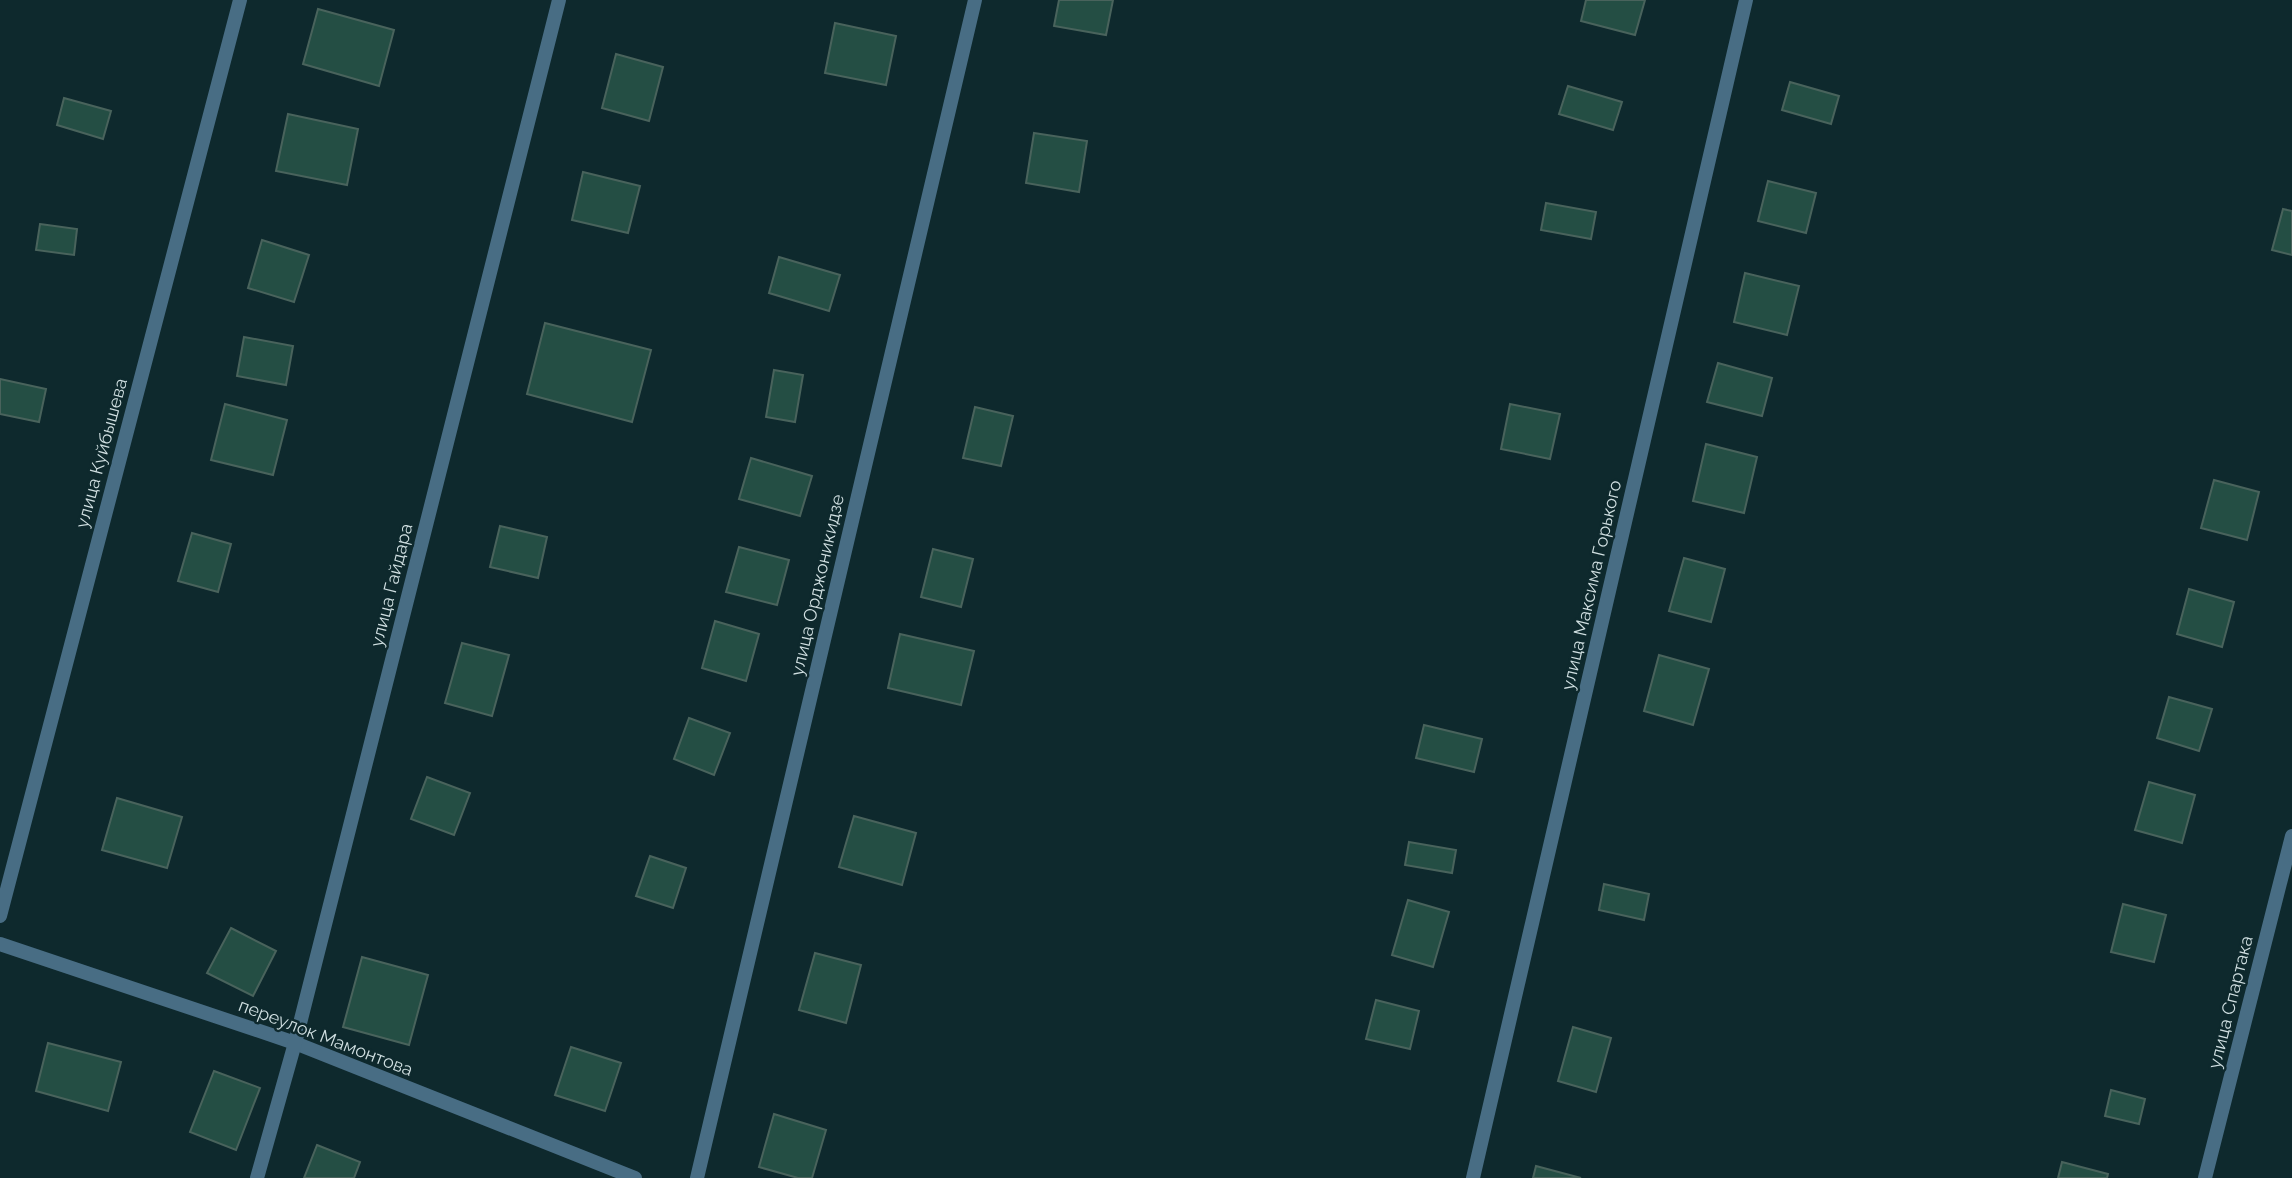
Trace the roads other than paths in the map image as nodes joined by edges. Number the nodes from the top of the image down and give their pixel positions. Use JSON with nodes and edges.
{"nodes":[{"id":1,"x":240,"y":0,"type":"edge"},
{"id":2,"x":559,"y":0,"type":"edge"},
{"id":3,"x":975,"y":0,"type":"edge"},
{"id":4,"x":1746,"y":0,"type":"edge"},
{"id":5,"x":2292,"y":836,"type":"edge"},
{"id":6,"x":0,"y":916,"type":"edge"},
{"id":7,"x":0,"y":944,"type":"edge"},
{"id":8,"x":295,"y":1043,"type":"junction"},
{"id":9,"x":257,"y":1178,"type":"edge"},
{"id":10,"x":635,"y":1178,"type":"edge"},
{"id":11,"x":697,"y":1178,"type":"edge"},
{"id":12,"x":1473,"y":1178,"type":"edge"},
{"id":13,"x":2205,"y":1178,"type":"edge"}],
"edges":[{"from":1,"to":6,"type":"street","name":"улица Куйбышева"},
{"from":2,"to":8,"type":"street","name":"улица Гайдара"},
{"from":3,"to":11,"type":"street","name":"улица Орджоникидзе"},
{"from":4,"to":12,"type":"street","name":"улица Максима Горького"},
{"from":5,"to":13,"type":"street","name":"улица Спартака"},
{"from":7,"to":8,"type":"street","name":"переулок Мамонтова"},
{"from":8,"to":9,"type":"street","name":"улица Гайдара"},
{"from":8,"to":10,"type":"street","name":"переулок Мамонтова"}]}
